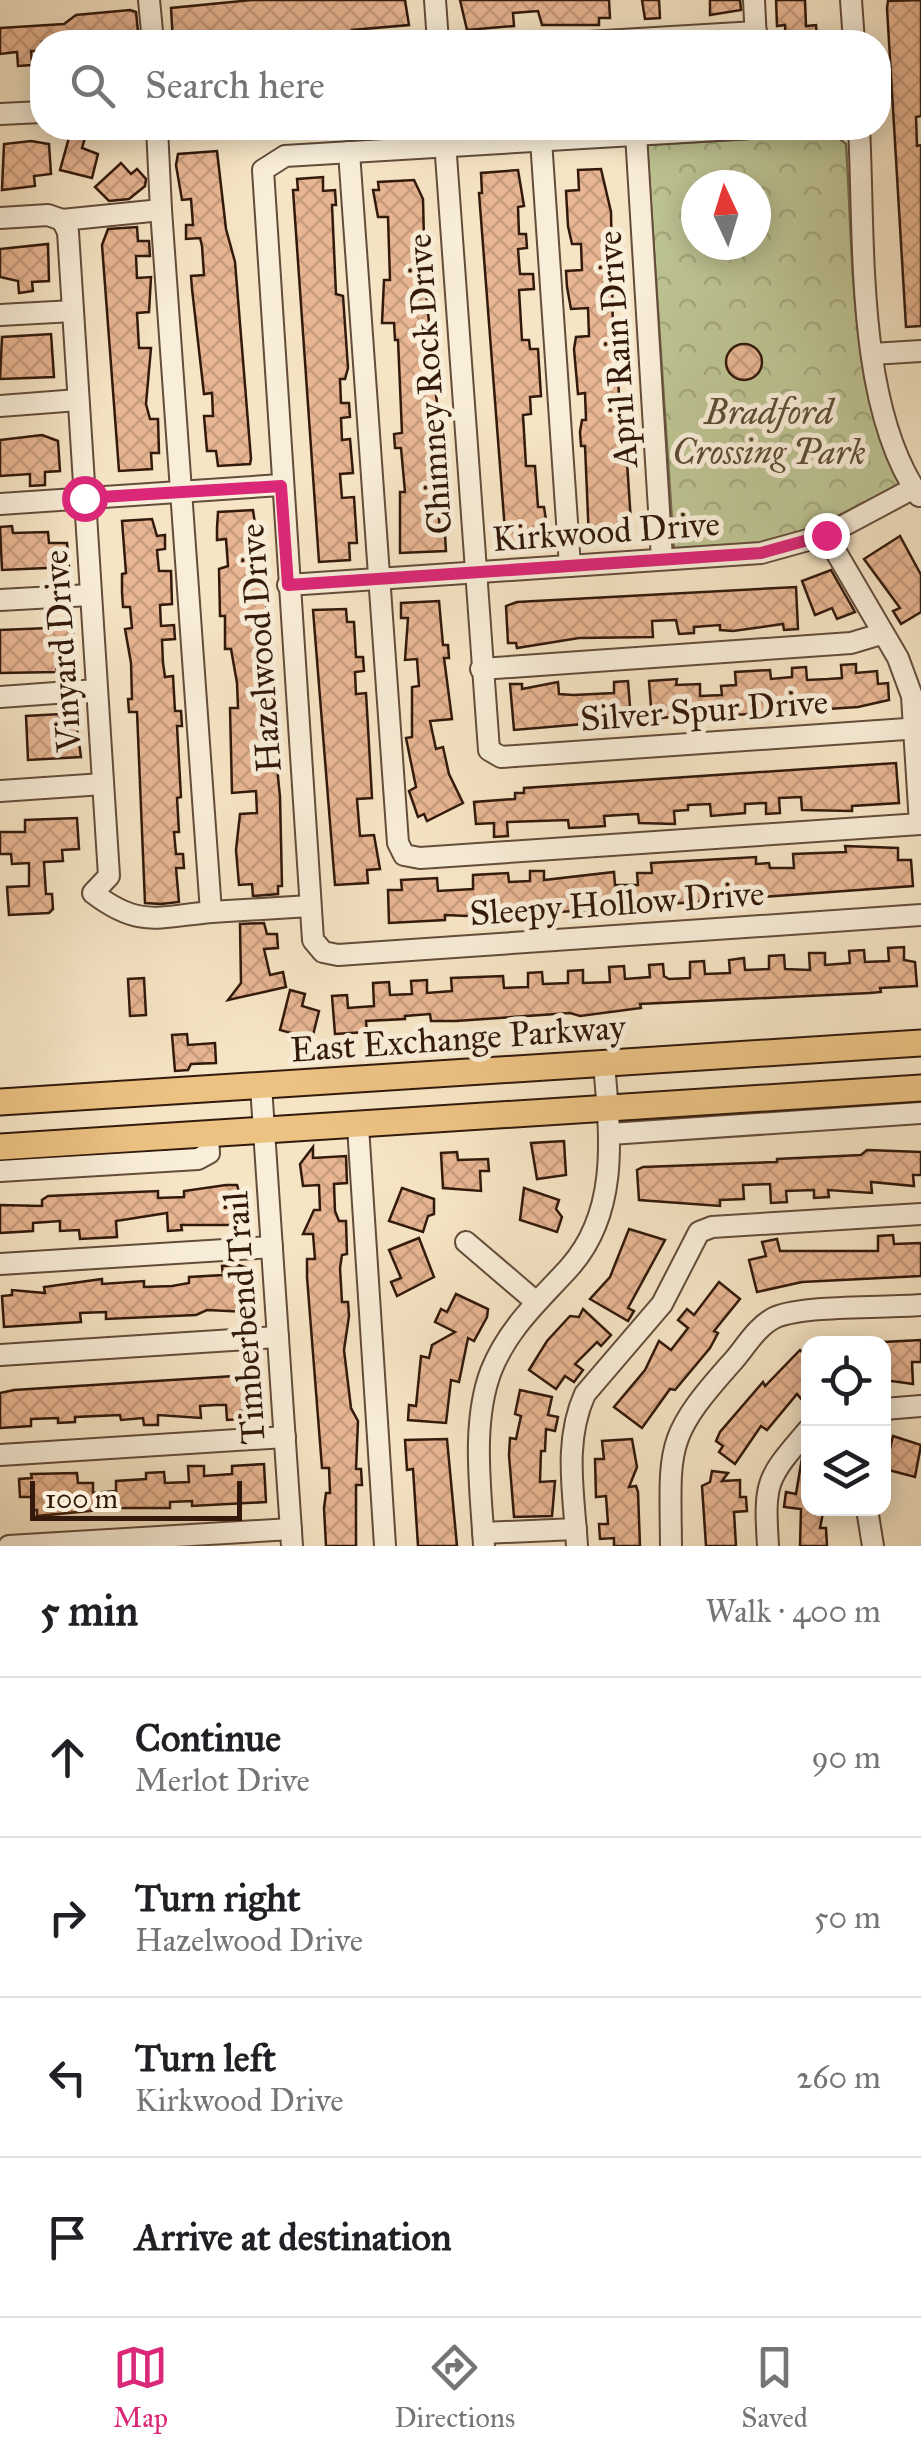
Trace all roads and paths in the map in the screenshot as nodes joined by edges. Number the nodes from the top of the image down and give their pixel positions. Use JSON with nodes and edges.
{"nodes":[{"id":1,"x":149,"y":0,"type":"edge"},
{"id":2,"x":435,"y":0,"type":"edge"},
{"id":3,"x":754,"y":0,"type":"edge"},
{"id":4,"x":851,"y":0,"type":"edge"},
{"id":5,"x":151,"y":30,"type":"edge"},
{"id":6,"x":437,"y":30,"type":"edge"},
{"id":7,"x":756,"y":30,"type":"edge"},
{"id":8,"x":853,"y":30,"type":"edge"},
{"id":9,"x":30,"y":113,"type":"edge"},
{"id":10,"x":0,"y":114,"type":"edge"},
{"id":11,"x":158,"y":140,"type":"edge"},
{"id":12,"x":425,"y":140,"type":"edge"},
{"id":13,"x":444,"y":140,"type":"edge"},
{"id":14,"x":540,"y":140,"type":"edge"},
{"id":15,"x":636,"y":140,"type":"edge"},
{"id":16,"x":859,"y":140,"type":"edge"},
{"id":17,"x":350,"y":152,"type":"junction"},
{"id":18,"x":161,"y":210,"type":"junction"},
{"id":19,"x":0,"y":218,"type":"edge"},
{"id":20,"x":62,"y":220,"type":"junction"},
{"id":21,"x":73,"y":311,"type":"junction"},
{"id":22,"x":0,"y":315,"type":"edge"},
{"id":23,"x":921,"y":351,"type":"edge"},
{"id":24,"x":872,"y":354,"type":"junction"},
{"id":25,"x":78,"y":400,"type":"junction"},
{"id":26,"x":0,"y":406,"type":"edge"},
{"id":27,"x":281,"y":486,"type":"junction"},
{"id":28,"x":182,"y":492,"type":"junction"},
{"id":29,"x":918,"y":493,"type":"edge"},
{"id":30,"x":84,"y":498,"type":"junction"},
{"id":31,"x":0,"y":504,"type":"edge"},
{"id":32,"x":826,"y":535,"type":"junction"},
{"id":33,"x":662,"y":560,"type":"junction"},
{"id":34,"x":570,"y":566,"type":"junction"},
{"id":35,"x":474,"y":573,"type":"junction"},
{"id":36,"x":379,"y":579,"type":"junction"},
{"id":37,"x":288,"y":585,"type":"junction"},
{"id":38,"x":90,"y":595,"type":"junction"},
{"id":39,"x":0,"y":600,"type":"edge"},
{"id":40,"x":881,"y":634,"type":"junction"},
{"id":41,"x":481,"y":669,"type":"junction"},
{"id":42,"x":97,"y":690,"type":"junction"},
{"id":43,"x":0,"y":697,"type":"edge"},
{"id":44,"x":918,"y":728,"type":"edge"},
{"id":45,"x":492,"y":754,"type":"joint"},
{"id":46,"x":103,"y":784,"type":"junction"},
{"id":47,"x":0,"y":791,"type":"edge"},
{"id":48,"x":920,"y":824,"type":"edge"},
{"id":49,"x":921,"y":832,"type":"edge"},
{"id":50,"x":310,"y":906,"type":"junction"},
{"id":51,"x":211,"y":912,"type":"junction"},
{"id":52,"x":921,"y":915,"type":"edge"},
{"id":53,"x":319,"y":949,"type":"joint"},
{"id":54,"x":921,"y":1043,"type":"edge"},
{"id":55,"x":604,"y":1064,"type":"junction"},
{"id":56,"x":261,"y":1086,"type":"junction"},
{"id":57,"x":921,"y":1088,"type":"edge"},
{"id":58,"x":0,"y":1102,"type":"edge"},
{"id":59,"x":921,"y":1113,"type":"edge"},
{"id":60,"x":609,"y":1121,"type":"junction"},
{"id":61,"x":358,"y":1126,"type":"junction"},
{"id":62,"x":264,"y":1132,"type":"junction"},
{"id":63,"x":208,"y":1136,"type":"junction"},
{"id":64,"x":0,"y":1148,"type":"edge"},
{"id":65,"x":0,"y":1171,"type":"edge"},
{"id":66,"x":921,"y":1214,"type":"edge"},
{"id":67,"x":466,"y":1242,"type":"dead end"},
{"id":68,"x":272,"y":1247,"type":"junction"},
{"id":69,"x":0,"y":1264,"type":"edge"},
{"id":70,"x":535,"y":1301,"type":"junction"},
{"id":71,"x":921,"y":1306,"type":"edge"},
{"id":72,"x":278,"y":1336,"type":"junction"},
{"id":73,"x":0,"y":1355,"type":"edge"},
{"id":74,"x":921,"y":1406,"type":"edge"},
{"id":75,"x":891,"y":1408,"type":"edge"},
{"id":76,"x":285,"y":1437,"type":"junction"},
{"id":77,"x":801,"y":1439,"type":"edge"},
{"id":78,"x":0,"y":1456,"type":"edge"},
{"id":79,"x":868,"y":1516,"type":"edge"},
{"id":80,"x":577,"y":1537,"type":"edge"},
{"id":81,"x":292,"y":1538,"type":"edge"},
{"id":82,"x":484,"y":1540,"type":"edge"},
{"id":83,"x":9,"y":1546,"type":"edge"},
{"id":84,"x":385,"y":1546,"type":"edge"},
{"id":85,"x":672,"y":1546,"type":"edge"},
{"id":86,"x":768,"y":1546,"type":"edge"},
{"id":87,"x":874,"y":1546,"type":"edge"}],
"edges":[{"from":1,"to":5,"type":"street"},
{"from":2,"to":6,"type":"street"},
{"from":3,"to":7,"type":"street"},
{"from":4,"to":8,"type":"street"},
{"from":9,"to":10,"type":"street"},
{"from":11,"to":18,"type":"street"},
{"from":12,"to":17,"type":"street"},
{"from":13,"to":35,"type":"street","name":"Chimney Rock Drive"},
{"from":14,"to":34,"type":"street"},
{"from":15,"to":33,"type":"street","name":"April Rain Drive"},
{"from":16,"to":24,"type":"street"},
{"from":17,"to":27,"type":"street","name":"Hazelwood Drive"},
{"from":17,"to":36,"type":"street"},
{"from":18,"to":20,"type":"street"},
{"from":18,"to":28,"type":"street"},
{"from":19,"to":20,"type":"street"},
{"from":20,"to":21,"type":"street","name":"Vinyard Drive"},
{"from":21,"to":22,"type":"street"},
{"from":21,"to":25,"type":"street","name":"Vinyard Drive"},
{"from":23,"to":24,"type":"street"},
{"from":24,"to":29,"type":"street"},
{"from":25,"to":26,"type":"street"},
{"from":25,"to":30,"type":"street","name":"Vinyard Drive"},
{"from":27,"to":28,"type":"street"},
{"from":27,"to":37,"type":"street","name":"Hazelwood Drive"},
{"from":28,"to":30,"type":"street"},
{"from":28,"to":51,"type":"street"},
{"from":29,"to":32,"type":"street","name":"Kirkwood Drive"},
{"from":30,"to":31,"type":"street"},
{"from":30,"to":38,"type":"street","name":"Vinyard Drive"},
{"from":32,"to":33,"type":"street","name":"Kirkwood Drive"},
{"from":32,"to":40,"type":"street"},
{"from":33,"to":34,"type":"street","name":"Kirkwood Drive"},
{"from":34,"to":35,"type":"street","name":"Kirkwood Drive"},
{"from":35,"to":36,"type":"street","name":"Kirkwood Drive"},
{"from":35,"to":41,"type":"street","name":"Chimney Rock Drive"},
{"from":36,"to":37,"type":"street","name":"Kirkwood Drive"},
{"from":36,"to":48,"type":"street"},
{"from":37,"to":50,"type":"street","name":"Hazelwood Drive"},
{"from":38,"to":39,"type":"street"},
{"from":38,"to":42,"type":"street","name":"Vinyard Drive"},
{"from":40,"to":41,"type":"street"},
{"from":40,"to":44,"type":"street"},
{"from":41,"to":45,"type":"street","name":"Chimney Rock Drive"},
{"from":42,"to":43,"type":"street"},
{"from":42,"to":46,"type":"street","name":"Vinyard Drive"},
{"from":44,"to":45,"type":"street","name":"Silver Spur Drive"},
{"from":44,"to":48,"type":"street"},
{"from":46,"to":47,"type":"street"},
{"from":46,"to":51,"type":"street","name":"Vinyard Drive"},
{"from":48,"to":49,"type":"street"},
{"from":50,"to":51,"type":"street"},
{"from":50,"to":53,"type":"street","name":"Hazelwood Drive"},
{"from":52,"to":53,"type":"street","name":"Sleepy Hollow Drive"},
{"from":54,"to":55,"type":"main road","name":"East Exchange Parkway"},
{"from":55,"to":56,"type":"main road","name":"East Exchange Parkway"},
{"from":55,"to":60,"type":"street"},
{"from":56,"to":58,"type":"main road","name":"East Exchange Parkway"},
{"from":56,"to":62,"type":"street","name":"Timberbend Trail"},
{"from":57,"to":60,"type":"main road"},
{"from":59,"to":60,"type":"street"},
{"from":60,"to":61,"type":"main road"},
{"from":60,"to":70,"type":"street"},
{"from":61,"to":62,"type":"main road"},
{"from":61,"to":84,"type":"street"},
{"from":62,"to":63,"type":"main road"},
{"from":62,"to":68,"type":"street","name":"Timberbend Trail"},
{"from":63,"to":64,"type":"main road"},
{"from":63,"to":65,"type":"street"},
{"from":66,"to":80,"type":"street"},
{"from":67,"to":70,"type":"street"},
{"from":68,"to":69,"type":"street"},
{"from":68,"to":72,"type":"street","name":"Timberbend Trail"},
{"from":70,"to":82,"type":"street"},
{"from":71,"to":85,"type":"street"},
{"from":72,"to":73,"type":"street"},
{"from":72,"to":76,"type":"street","name":"Timberbend Trail"},
{"from":74,"to":75,"type":"street"},
{"from":76,"to":78,"type":"street"},
{"from":76,"to":81,"type":"street","name":"Timberbend Trail"},
{"from":77,"to":86,"type":"street"},
{"from":79,"to":87,"type":"street"},
{"from":80,"to":82,"type":"street"},
{"from":81,"to":83,"type":"street"}]}
